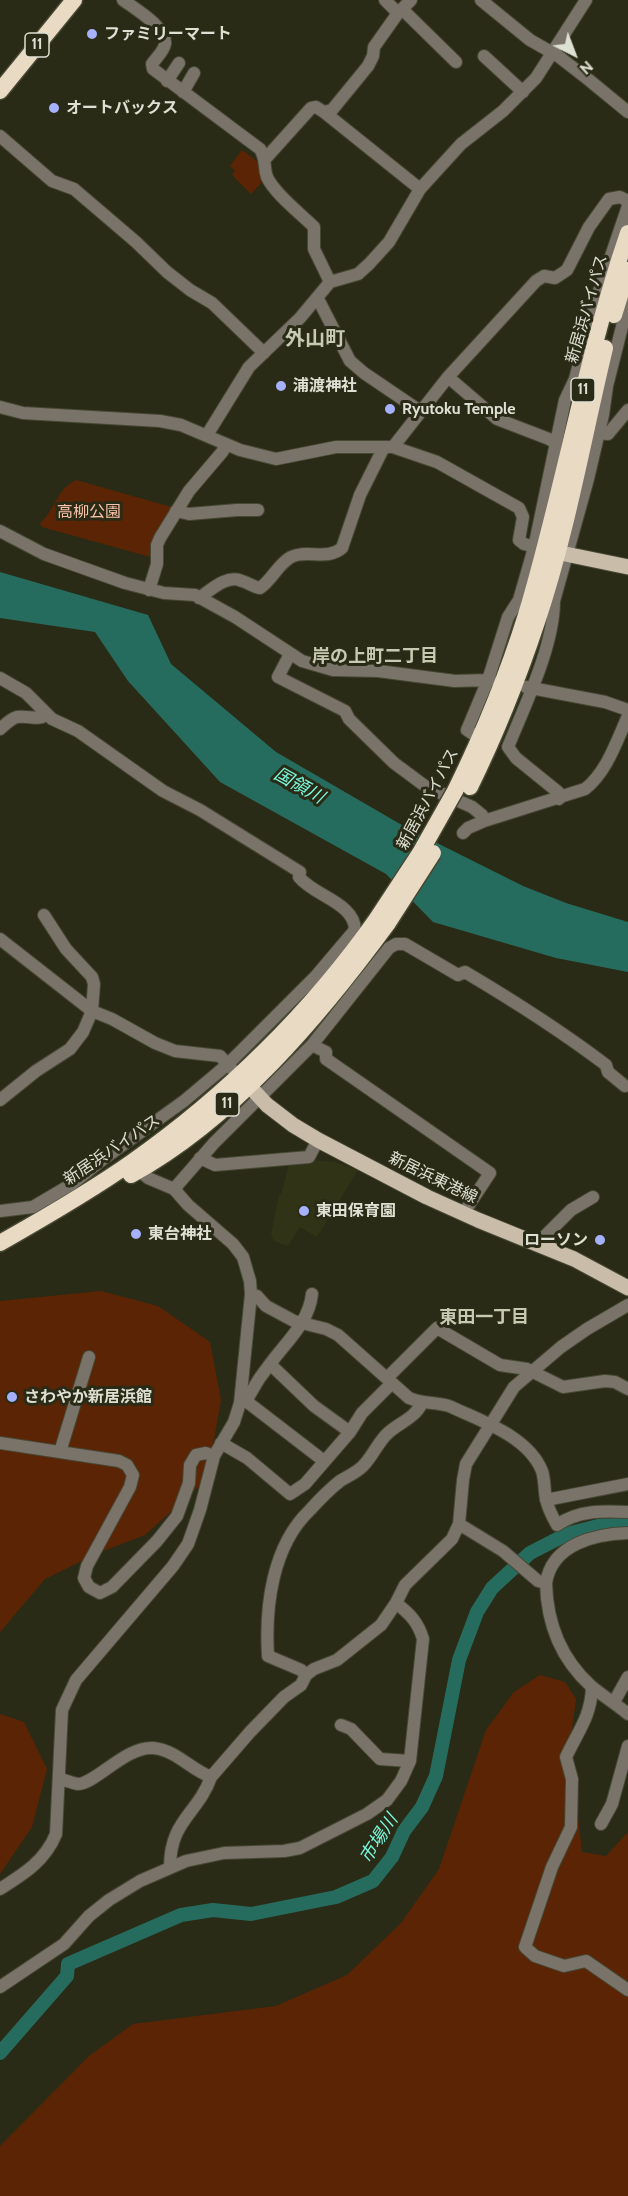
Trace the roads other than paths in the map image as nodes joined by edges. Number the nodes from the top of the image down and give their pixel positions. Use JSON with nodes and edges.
{"nodes":[{"id":1,"x":74,"y":0,"type":"edge"},
{"id":2,"x":123,"y":0,"type":"edge"},
{"id":3,"x":385,"y":0,"type":"edge"},
{"id":4,"x":481,"y":0,"type":"edge"},
{"id":5,"x":586,"y":0,"type":"edge"},
{"id":6,"x":403,"y":7,"type":"edge"},
{"id":7,"x":552,"y":53,"type":"junction"},
{"id":8,"x":453,"y":55,"type":"dead end"},
{"id":9,"x":484,"y":56,"type":"dead end"},
{"id":10,"x":180,"y":63,"type":"dead end"},
{"id":11,"x":195,"y":72,"type":"dead end"},
{"id":12,"x":167,"y":81,"type":"junction"},
{"id":13,"x":0,"y":91,"type":"edge"},
{"id":14,"x":183,"y":92,"type":"junction"},
{"id":15,"x":523,"y":92,"type":"junction"},
{"id":16,"x":324,"y":112,"type":"junction"},
{"id":17,"x":628,"y":112,"type":"edge"},
{"id":18,"x":0,"y":136,"type":"edge"},
{"id":19,"x":266,"y":158,"type":"junction"},
{"id":20,"x":420,"y":189,"type":"junction"},
{"id":21,"x":628,"y":201,"type":"edge"},
{"id":22,"x":628,"y":206,"type":"edge"},
{"id":23,"x":628,"y":233,"type":"edge"},
{"id":24,"x":628,"y":270,"type":"edge"},
{"id":25,"x":330,"y":282,"type":"junction"},
{"id":26,"x":318,"y":299,"type":"junction"},
{"id":27,"x":628,"y":303,"type":"edge"},
{"id":28,"x":264,"y":353,"type":"junction"},
{"id":29,"x":448,"y":377,"type":"junction"},
{"id":30,"x":0,"y":407,"type":"edge"},
{"id":31,"x":628,"y":410,"type":"edge"},
{"id":32,"x":420,"y":411,"type":"junction"},
{"id":33,"x":599,"y":433,"type":"junction"},
{"id":34,"x":207,"y":435,"type":"junction"},
{"id":35,"x":556,"y":443,"type":"junction"},
{"id":36,"x":224,"y":444,"type":"junction"},
{"id":37,"x":388,"y":447,"type":"junction"},
{"id":38,"x":258,"y":510,"type":"dead end"},
{"id":39,"x":176,"y":511,"type":"junction"},
{"id":40,"x":0,"y":531,"type":"edge"},
{"id":41,"x":551,"y":551,"type":"junction"},
{"id":42,"x":628,"y":567,"type":"edge"},
{"id":43,"x":149,"y":590,"type":"junction"},
{"id":44,"x":199,"y":598,"type":"junction"},
{"id":45,"x":290,"y":654,"type":"junction"},
{"id":46,"x":0,"y":678,"type":"edge"},
{"id":47,"x":490,"y":680,"type":"junction"},
{"id":48,"x":529,"y":687,"type":"junction"},
{"id":49,"x":628,"y":710,"type":"edge"},
{"id":50,"x":47,"y":715,"type":"junction"},
{"id":51,"x":628,"y":716,"type":"edge"},
{"id":52,"x":0,"y":729,"type":"edge"},
{"id":53,"x":473,"y":734,"type":"dead end"},
{"id":54,"x":560,"y":799,"type":"junction"},
{"id":55,"x":484,"y":821,"type":"junction"},
{"id":56,"x":463,"y":833,"type":"dead end"},
{"id":57,"x":44,"y":915,"type":"dead end"},
{"id":58,"x":0,"y":939,"type":"edge"},
{"id":59,"x":92,"y":1011,"type":"junction"},
{"id":60,"x":312,"y":1045,"type":"junction"},
{"id":61,"x":243,"y":1080,"type":"junction"},
{"id":62,"x":624,"y":1086,"type":"dead end"},
{"id":63,"x":0,"y":1100,"type":"edge"},
{"id":64,"x":318,"y":1140,"type":"junction"},
{"id":65,"x":200,"y":1158,"type":"junction"},
{"id":66,"x":135,"y":1167,"type":"junction"},
{"id":67,"x":174,"y":1189,"type":"junction"},
{"id":68,"x":593,"y":1197,"type":"dead end"},
{"id":69,"x":0,"y":1211,"type":"edge"},
{"id":70,"x":463,"y":1214,"type":"junction"},
{"id":71,"x":0,"y":1243,"type":"edge"},
{"id":72,"x":537,"y":1244,"type":"junction"},
{"id":73,"x":628,"y":1288,"type":"edge"},
{"id":74,"x":251,"y":1294,"type":"junction"},
{"id":75,"x":312,"y":1294,"type":"dead end"},
{"id":76,"x":628,"y":1305,"type":"edge"},
{"id":77,"x":302,"y":1324,"type":"junction"},
{"id":78,"x":89,"y":1357,"type":"dead end"},
{"id":79,"x":270,"y":1364,"type":"junction"},
{"id":80,"x":531,"y":1371,"type":"junction"},
{"id":81,"x":390,"y":1380,"type":"junction"},
{"id":82,"x":628,"y":1389,"type":"edge"},
{"id":83,"x":243,"y":1402,"type":"junction"},
{"id":84,"x":422,"y":1403,"type":"junction"},
{"id":85,"x":491,"y":1426,"type":"junction"},
{"id":86,"x":350,"y":1432,"type":"junction"},
{"id":87,"x":0,"y":1443,"type":"edge"},
{"id":88,"x":221,"y":1443,"type":"junction"},
{"id":89,"x":60,"y":1452,"type":"junction"},
{"id":90,"x":214,"y":1456,"type":"junction"},
{"id":91,"x":324,"y":1461,"type":"junction"},
{"id":92,"x":628,"y":1484,"type":"edge"},
{"id":93,"x":546,"y":1500,"type":"junction"},
{"id":94,"x":628,"y":1512,"type":"edge"},
{"id":95,"x":459,"y":1524,"type":"junction"},
{"id":96,"x":628,"y":1533,"type":"edge"},
{"id":97,"x":546,"y":1582,"type":"junction"},
{"id":98,"x":396,"y":1603,"type":"junction"},
{"id":99,"x":306,"y":1675,"type":"junction"},
{"id":100,"x":628,"y":1677,"type":"edge"},
{"id":101,"x":592,"y":1687,"type":"junction"},
{"id":102,"x":614,"y":1702,"type":"junction"},
{"id":103,"x":628,"y":1714,"type":"edge"},
{"id":104,"x":341,"y":1725,"type":"dead end"},
{"id":105,"x":628,"y":1746,"type":"edge"},
{"id":106,"x":410,"y":1761,"type":"junction"},
{"id":107,"x":211,"y":1777,"type":"junction"},
{"id":108,"x":60,"y":1779,"type":"junction"},
{"id":109,"x":601,"y":1824,"type":"dead end"},
{"id":110,"x":170,"y":1867,"type":"junction"},
{"id":111,"x":0,"y":1889,"type":"edge"},
{"id":112,"x":0,"y":1987,"type":"edge"},
{"id":113,"x":628,"y":1989,"type":"edge"}],
"edges":[{"from":1,"to":13,"type":"highway","number":"11"},
{"from":2,"to":12,"type":"street"},
{"from":3,"to":6,"type":"street"},
{"from":4,"to":7,"type":"street"},
{"from":5,"to":7,"type":"street"},
{"from":6,"to":8,"type":"street"},
{"from":6,"to":16,"type":"street"},
{"from":7,"to":15,"type":"street"},
{"from":7,"to":17,"type":"street"},
{"from":9,"to":15,"type":"street"},
{"from":10,"to":12,"type":"street"},
{"from":11,"to":14,"type":"street"},
{"from":12,"to":14,"type":"street"},
{"from":14,"to":19,"type":"street"},
{"from":15,"to":20,"type":"street"},
{"from":16,"to":19,"type":"street"},
{"from":16,"to":20,"type":"street"},
{"from":18,"to":28,"type":"street"},
{"from":19,"to":25,"type":"street"},
{"from":20,"to":25,"type":"street"},
{"from":21,"to":29,"type":"street"},
{"from":22,"to":35,"type":"street"},
{"from":23,"to":41,"type":"highway","name":"新居浜バイパス","number":"11"},
{"from":24,"to":41,"type":"highway","name":"新居浜バイパス","number":"11"},
{"from":25,"to":26,"type":"street"},
{"from":26,"to":28,"type":"street"},
{"from":26,"to":32,"type":"street"},
{"from":27,"to":33,"type":"street"},
{"from":28,"to":34,"type":"street"},
{"from":29,"to":32,"type":"street"},
{"from":29,"to":35,"type":"street"},
{"from":30,"to":34,"type":"street"},
{"from":31,"to":33,"type":"street"},
{"from":32,"to":37,"type":"street"},
{"from":33,"to":41,"type":"street"},
{"from":34,"to":36,"type":"street"},
{"from":35,"to":41,"type":"street"},
{"from":36,"to":37,"type":"street"},
{"from":36,"to":39,"type":"street"},
{"from":37,"to":41,"type":"street"},
{"from":37,"to":44,"type":"street"},
{"from":38,"to":39,"type":"street"},
{"from":39,"to":43,"type":"street"},
{"from":40,"to":43,"type":"street"},
{"from":41,"to":42,"type":"main road"},
{"from":41,"to":47,"type":"street"},
{"from":41,"to":48,"type":"street"},
{"from":41,"to":61,"type":"highway","name":"新居浜バイパス","number":"11","bridge":true},
{"from":43,"to":44,"type":"street"},
{"from":44,"to":45,"type":"street"},
{"from":45,"to":47,"type":"street"},
{"from":45,"to":55,"type":"street"},
{"from":46,"to":50,"type":"street"},
{"from":47,"to":53,"type":"street"},
{"from":48,"to":49,"type":"street"},
{"from":48,"to":54,"type":"street"},
{"from":50,"to":52,"type":"street"},
{"from":50,"to":61,"type":"street"},
{"from":51,"to":54,"type":"street"},
{"from":54,"to":55,"type":"street"},
{"from":55,"to":56,"type":"street"},
{"from":57,"to":59,"type":"street"},
{"from":58,"to":59,"type":"street"},
{"from":59,"to":61,"type":"street"},
{"from":59,"to":63,"type":"street"},
{"from":60,"to":61,"type":"street"},
{"from":60,"to":62,"type":"street"},
{"from":60,"to":70,"type":"street"},
{"from":61,"to":64,"type":"main road","name":"新居浜東港線"},
{"from":61,"to":65,"type":"street"},
{"from":61,"to":66,"type":"highway","name":"新居浜バイパス","number":"11"},
{"from":61,"to":69,"type":"street"},
{"from":64,"to":65,"type":"street"},
{"from":64,"to":70,"type":"main road","name":"新居浜東港線"},
{"from":65,"to":67,"type":"street"},
{"from":66,"to":67,"type":"street"},
{"from":66,"to":71,"type":"highway","name":"新居浜バイパス","number":"11"},
{"from":67,"to":74,"type":"street"},
{"from":68,"to":72,"type":"street"},
{"from":70,"to":72,"type":"main road","name":"新居浜東港線"},
{"from":72,"to":73,"type":"main road","name":"新居浜東港線"},
{"from":74,"to":77,"type":"street"},
{"from":74,"to":83,"type":"street"},
{"from":75,"to":77,"type":"street"},
{"from":76,"to":80,"type":"street"},
{"from":77,"to":79,"type":"street"},
{"from":77,"to":81,"type":"street"},
{"from":78,"to":89,"type":"street"},
{"from":79,"to":83,"type":"street"},
{"from":79,"to":86,"type":"street"},
{"from":80,"to":81,"type":"street"},
{"from":80,"to":82,"type":"street"},
{"from":80,"to":85,"type":"street"},
{"from":81,"to":84,"type":"street"},
{"from":81,"to":86,"type":"street"},
{"from":83,"to":88,"type":"street"},
{"from":83,"to":91,"type":"street"},
{"from":84,"to":85,"type":"street"},
{"from":84,"to":99,"type":"street"},
{"from":85,"to":93,"type":"street"},
{"from":85,"to":95,"type":"street"},
{"from":86,"to":91,"type":"street"},
{"from":87,"to":89,"type":"street"},
{"from":88,"to":90,"type":"street"},
{"from":88,"to":91,"type":"street"},
{"from":89,"to":90,"type":"street"},
{"from":90,"to":108,"type":"street"},
{"from":92,"to":93,"type":"street"},
{"from":93,"to":94,"type":"street"},
{"from":95,"to":97,"type":"street"},
{"from":95,"to":98,"type":"street"},
{"from":96,"to":97,"type":"street"},
{"from":97,"to":101,"type":"street"},
{"from":98,"to":99,"type":"street"},
{"from":98,"to":106,"type":"street"},
{"from":99,"to":107,"type":"street"},
{"from":100,"to":102,"type":"street"},
{"from":101,"to":102,"type":"street"},
{"from":101,"to":113,"type":"street"},
{"from":102,"to":103,"type":"street"},
{"from":104,"to":106,"type":"street"},
{"from":105,"to":109,"type":"street"},
{"from":106,"to":110,"type":"street"},
{"from":107,"to":108,"type":"street"},
{"from":107,"to":110,"type":"street"},
{"from":108,"to":111,"type":"street"},
{"from":110,"to":112,"type":"street"}]}
